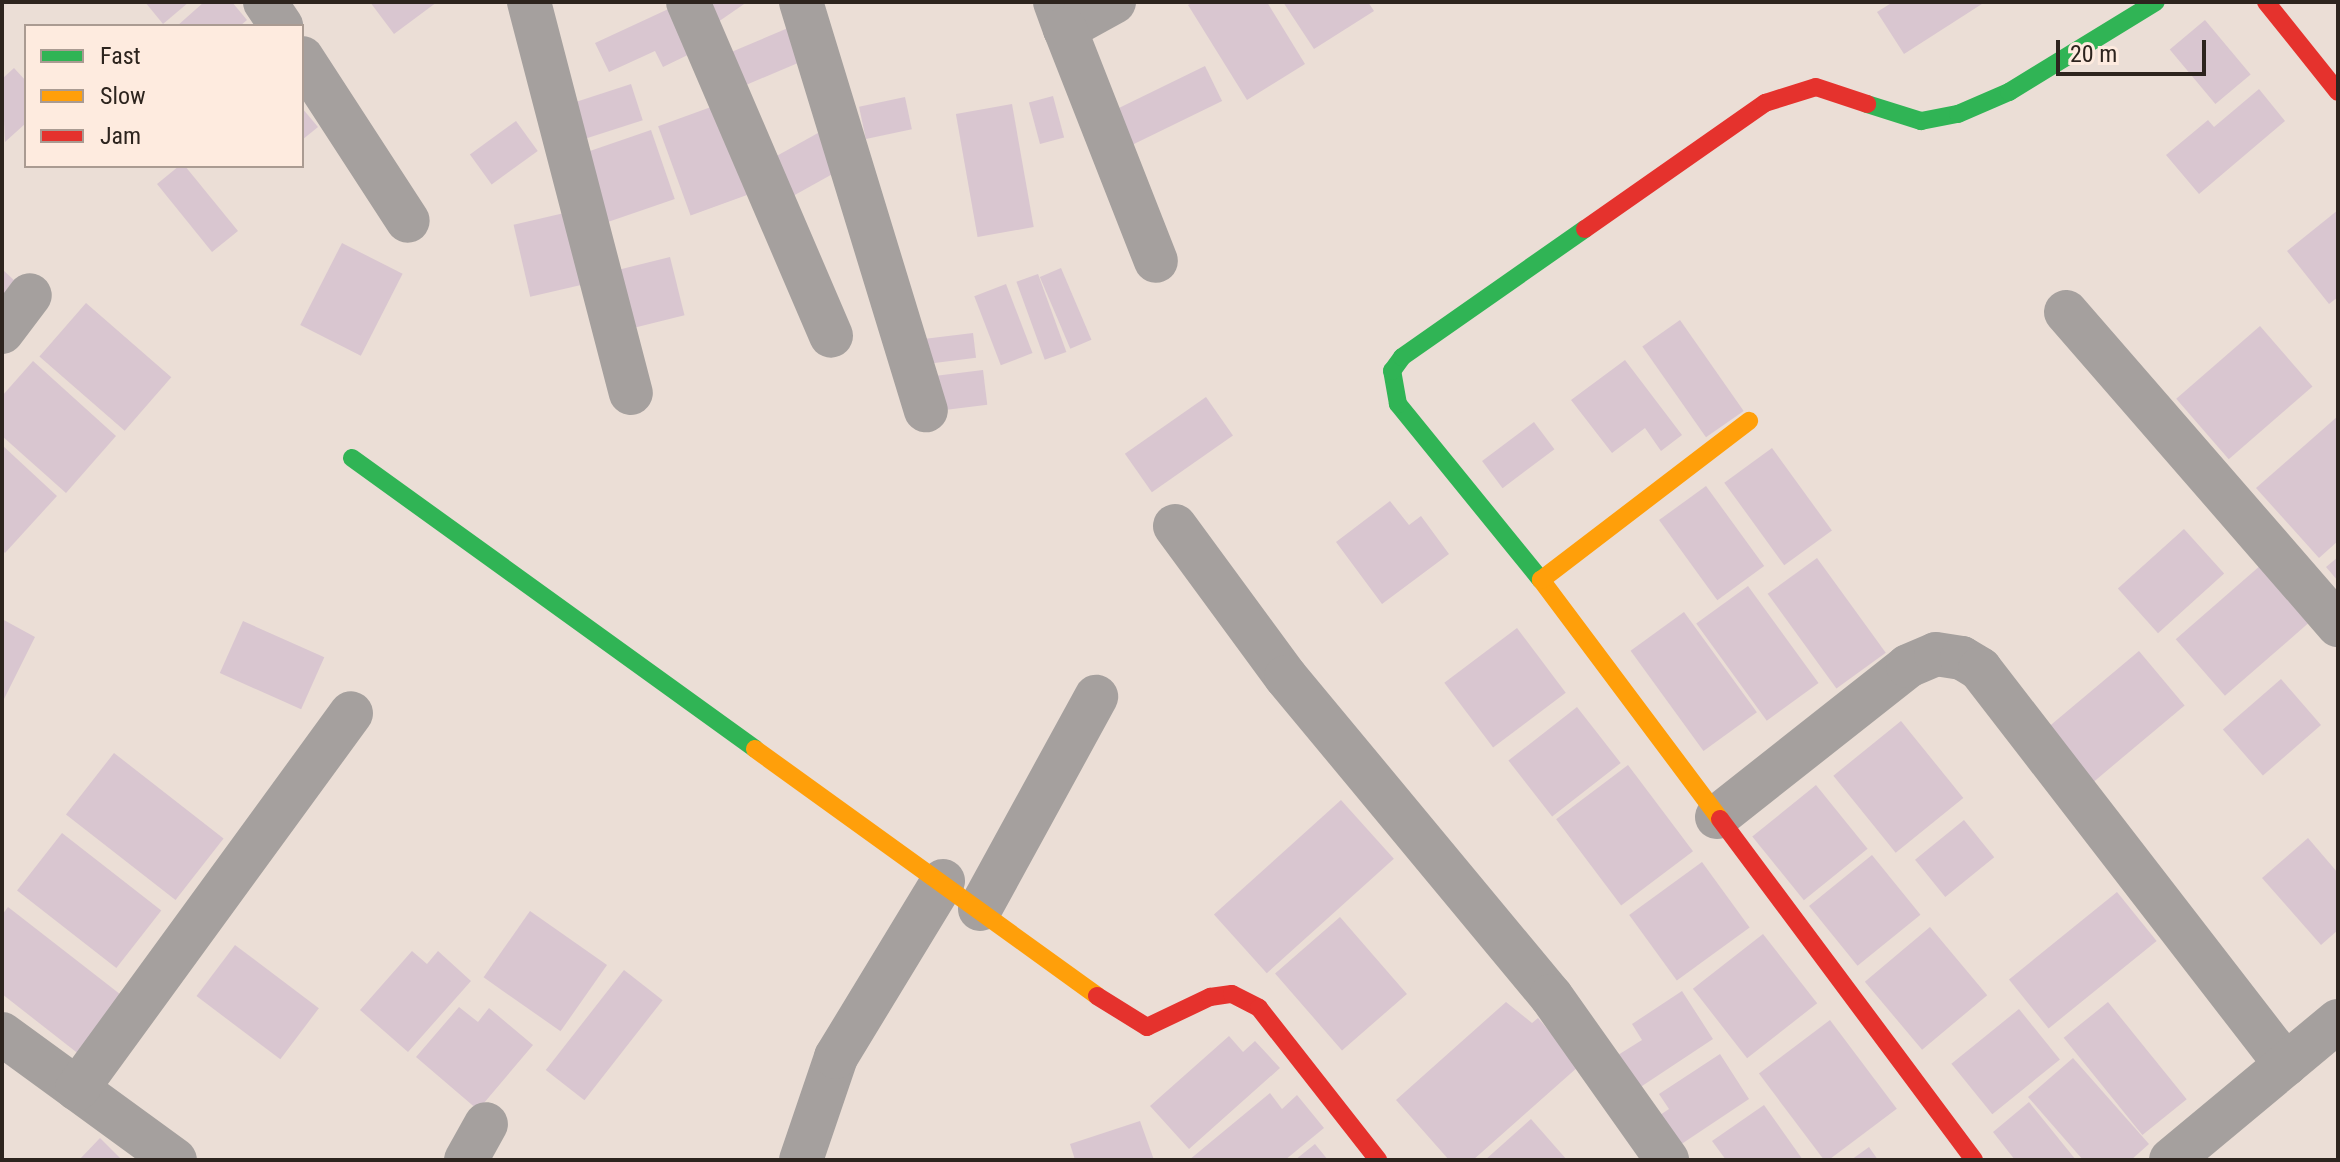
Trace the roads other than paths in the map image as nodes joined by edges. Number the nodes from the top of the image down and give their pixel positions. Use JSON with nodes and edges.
{"nodes":[{"id":1,"x":265,"y":2,"type":"edge"},
{"id":2,"x":529,"y":2,"type":"edge"},
{"id":3,"x":688,"y":2,"type":"edge"},
{"id":4,"x":801,"y":2,"type":"edge"},
{"id":5,"x":1114,"y":2,"type":"edge"},
{"id":6,"x":2156,"y":2,"type":"edge"},
{"id":7,"x":2266,"y":2,"type":"edge"},
{"id":8,"x":1060,"y":16,"type":"edge"},
{"id":9,"x":280,"y":24,"type":"edge"},
{"id":10,"x":304,"y":61,"type":"edge"},
{"id":11,"x":2338,"y":92,"type":"edge"},
{"id":12,"x":408,"y":221,"type":"dead end"},
{"id":13,"x":1156,"y":261,"type":"dead end"},
{"id":14,"x":30,"y":295,"type":"dead end"},
{"id":15,"x":2066,"y":312,"type":"dead end"},
{"id":16,"x":2,"y":332,"type":"edge"},
{"id":17,"x":831,"y":336,"type":"dead end"},
{"id":18,"x":631,"y":393,"type":"dead end"},
{"id":19,"x":926,"y":410,"type":"dead end"},
{"id":20,"x":1749,"y":421,"type":"dead end"},
{"id":21,"x":352,"y":458,"type":"dead end"},
{"id":22,"x":1175,"y":526,"type":"dead end"},
{"id":23,"x":1541,"y":580,"type":"junction"},
{"id":24,"x":2338,"y":625,"type":"edge"},
{"id":25,"x":1096,"y":697,"type":"dead end"},
{"id":26,"x":351,"y":713,"type":"dead end"},
{"id":27,"x":1717,"y":817,"type":"junction"},
{"id":28,"x":943,"y":881,"type":"junction"},
{"id":29,"x":980,"y":909,"type":"junction"},
{"id":30,"x":2338,"y":1021,"type":"edge"},
{"id":31,"x":2,"y":1034,"type":"edge"},
{"id":32,"x":2286,"y":1065,"type":"junction"},
{"id":33,"x":77,"y":1089,"type":"junction"},
{"id":34,"x":175,"y":1160,"type":"edge"},
{"id":35,"x":801,"y":1160,"type":"edge"},
{"id":36,"x":1378,"y":1160,"type":"edge"},
{"id":37,"x":1667,"y":1160,"type":"edge"},
{"id":38,"x":1974,"y":1160,"type":"edge"},
{"id":39,"x":2171,"y":1160,"type":"edge"}],
"edges":[{"from":1,"to":9,"type":"street"},
{"from":2,"to":18,"type":"street"},
{"from":3,"to":17,"type":"street"},
{"from":4,"to":19,"type":"street"},
{"from":5,"to":8,"type":"street"},
{"from":6,"to":23,"type":"street"},
{"from":7,"to":11,"type":"street"},
{"from":8,"to":13,"type":"street"},
{"from":10,"to":12,"type":"street"},
{"from":14,"to":16,"type":"street"},
{"from":15,"to":24,"type":"street"},
{"from":20,"to":23,"type":"street"},
{"from":21,"to":28,"type":"street"},
{"from":22,"to":37,"type":"street"},
{"from":23,"to":27,"type":"street"},
{"from":25,"to":29,"type":"street"},
{"from":26,"to":33,"type":"street"},
{"from":27,"to":32,"type":"street"},
{"from":27,"to":38,"type":"street"},
{"from":28,"to":29,"type":"street"},
{"from":28,"to":35,"type":"street"},
{"from":29,"to":36,"type":"street"},
{"from":30,"to":32,"type":"street"},
{"from":31,"to":33,"type":"street"},
{"from":32,"to":39,"type":"street"},
{"from":33,"to":34,"type":"street"}]}
